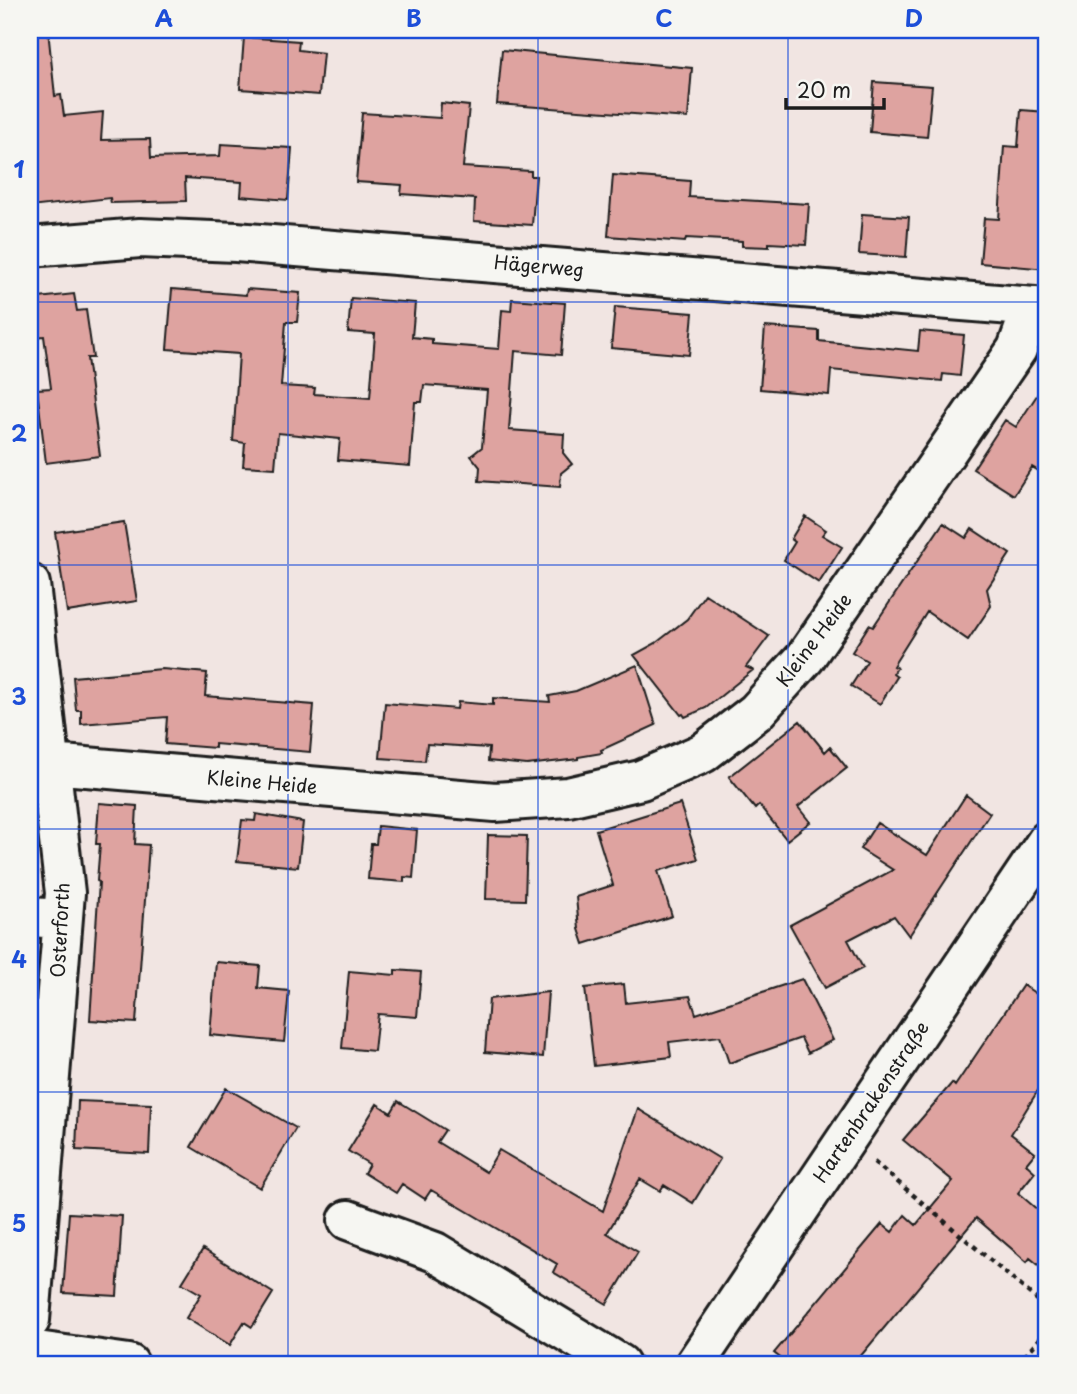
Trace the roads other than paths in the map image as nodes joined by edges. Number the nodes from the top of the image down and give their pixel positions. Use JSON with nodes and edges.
{"nodes":[{"id":1,"x":30,"y":247,"type":"edge"},
{"id":2,"x":1040,"y":307,"type":"edge"},
{"id":3,"x":30,"y":584,"type":"edge"},
{"id":4,"x":51,"y":764,"type":"junction"},
{"id":5,"x":1047,"y":841,"type":"edge"},
{"id":6,"x":46,"y":918,"type":"edge"},
{"id":7,"x":348,"y":1220,"type":"dead end"},
{"id":8,"x":30,"y":1320,"type":"edge"},
{"id":9,"x":30,"y":1350,"type":"edge"},
{"id":10,"x":130,"y":1364,"type":"edge"},
{"id":11,"x":620,"y":1364,"type":"edge"},
{"id":12,"x":695,"y":1364,"type":"edge"}],
"edges":[{"from":1,"to":2,"type":"street","name":"Hägerweg"},
{"from":2,"to":4,"type":"street","name":"Kleine Heide"},
{"from":3,"to":4,"type":"street","name":"Osterforth"},
{"from":4,"to":6,"type":"street","name":"Osterforth"},
{"from":5,"to":12,"type":"street","name":"Hartenbrakenstraße"},
{"from":6,"to":8,"type":"street","name":"Osterforth"},
{"from":7,"to":11,"type":"street"},
{"from":9,"to":10,"type":"street"}]}
